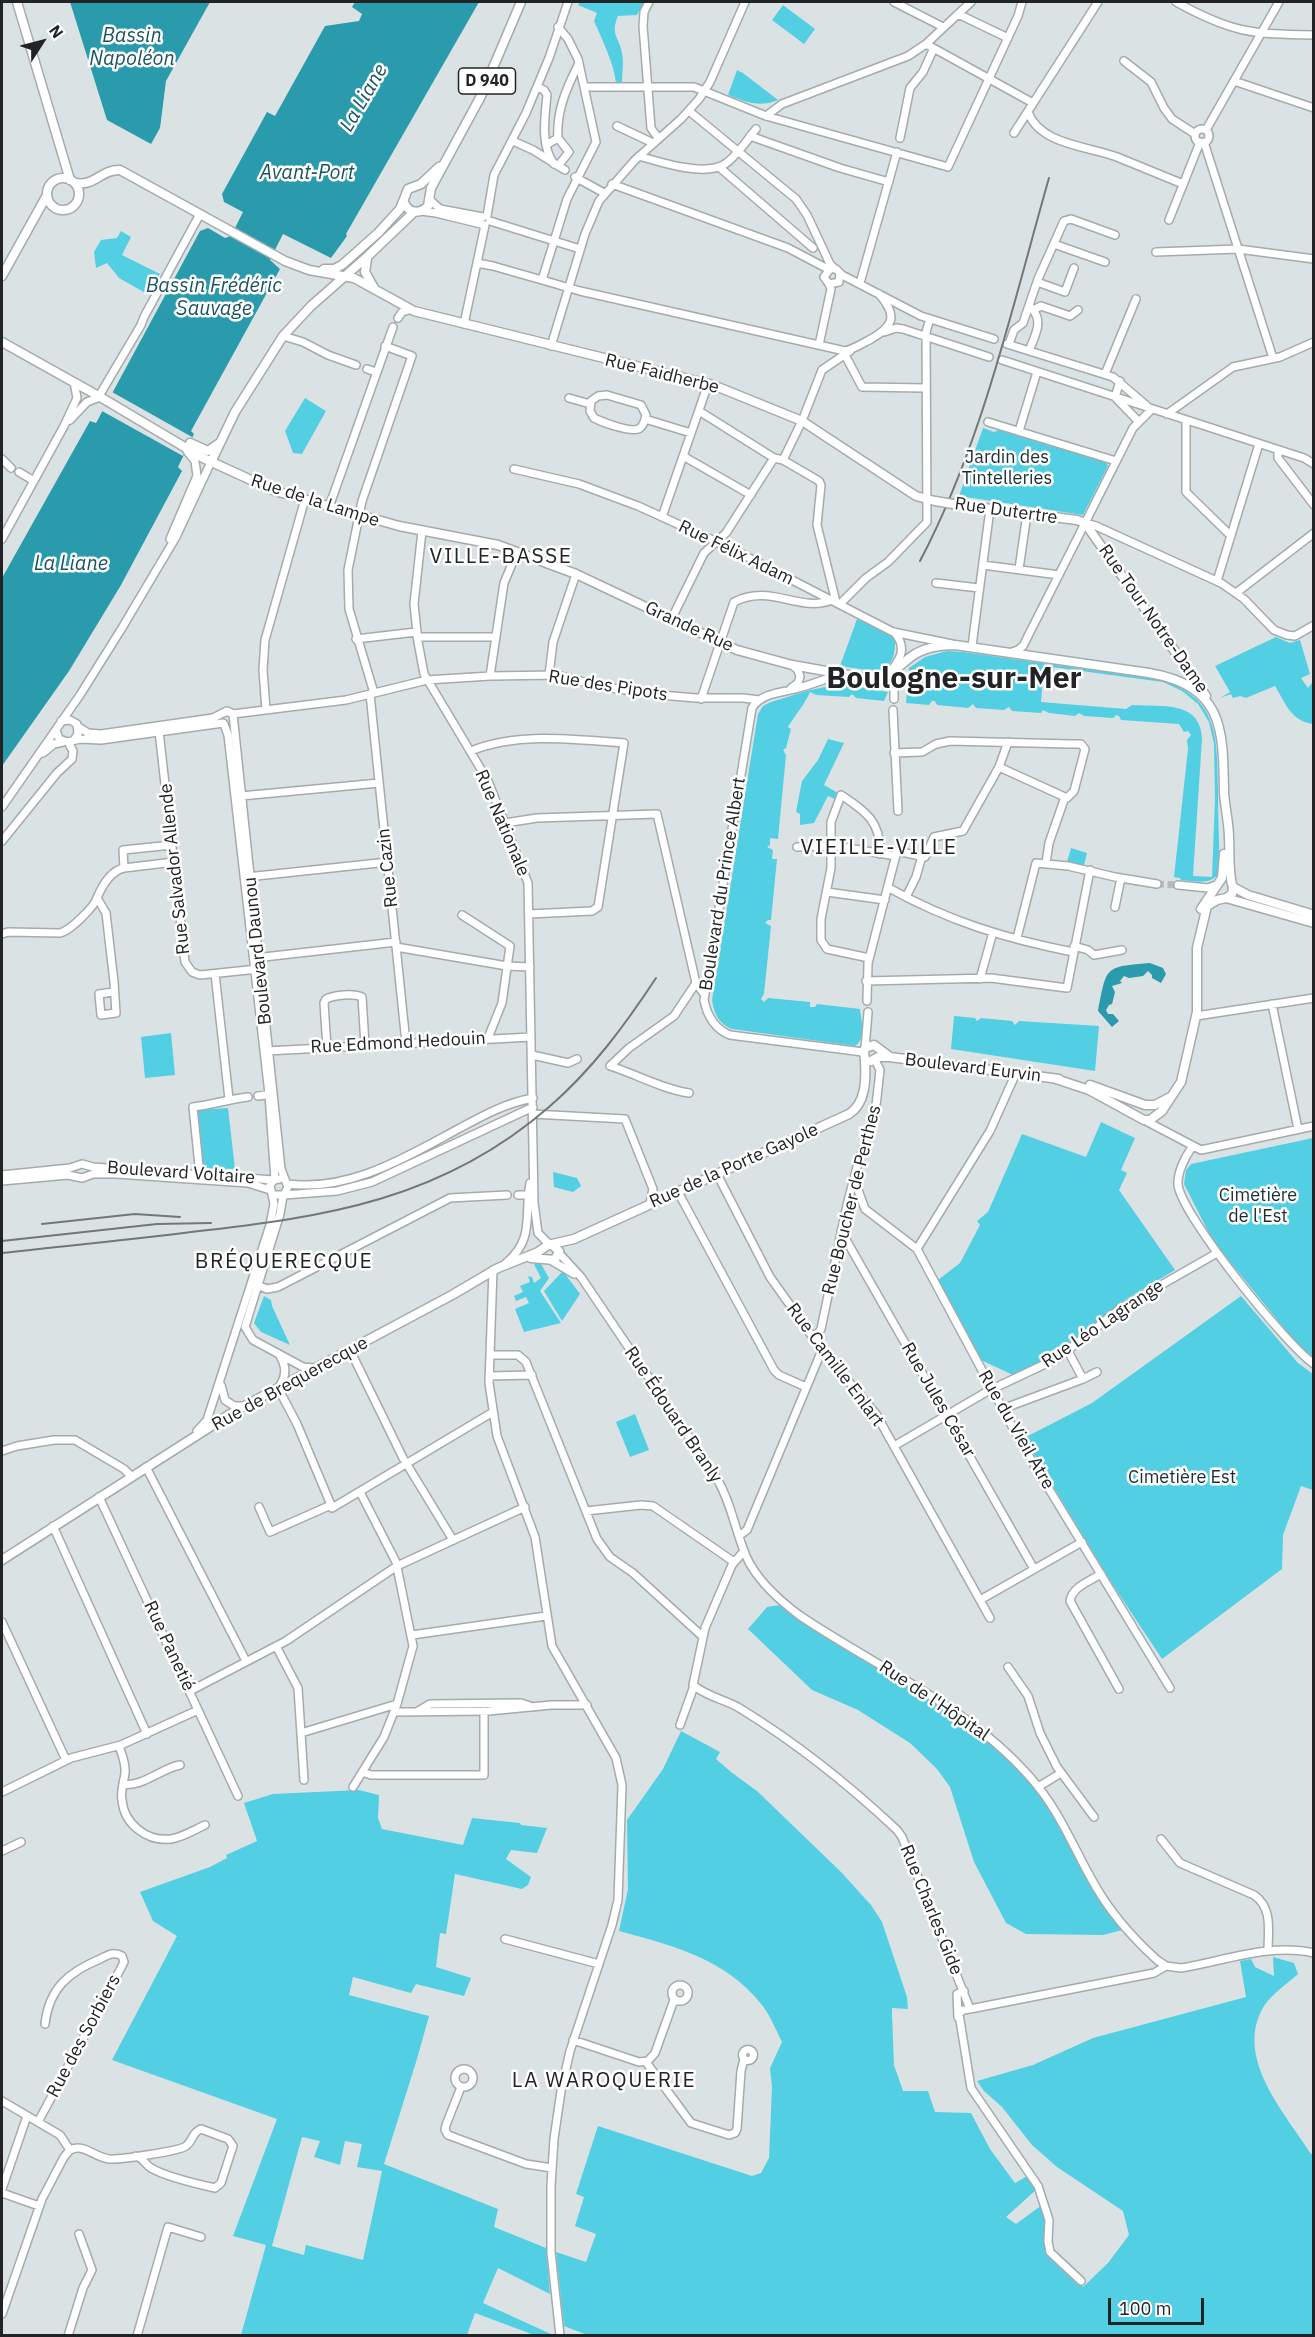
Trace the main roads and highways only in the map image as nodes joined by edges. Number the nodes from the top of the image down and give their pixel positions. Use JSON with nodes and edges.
{"nodes":[{"id":1,"x":17,"y":2,"type":"edge"},
{"id":2,"x":521,"y":2,"type":"edge"},
{"id":3,"x":446,"y":158,"type":"junction"},
{"id":4,"x":64,"y":160,"type":"junction"},
{"id":5,"x":53,"y":181,"type":"junction"},
{"id":6,"x":72,"y":182,"type":"junction"},
{"id":7,"x":418,"y":186,"type":"junction"},
{"id":8,"x":47,"y":195,"type":"junction"},
{"id":9,"x":430,"y":197,"type":"junction"},
{"id":10,"x":404,"y":202,"type":"junction"},
{"id":11,"x":417,"y":211,"type":"junction"},
{"id":12,"x":369,"y":255,"type":"junction"},
{"id":13,"x":302,"y":268,"type":"junction"},
{"id":14,"x":322,"y":272,"type":"junction"},
{"id":15,"x":2,"y":276,"type":"edge"},
{"id":16,"x":344,"y":276,"type":"junction"},
{"id":17,"x":378,"y":292,"type":"junction"},
{"id":18,"x":314,"y":304,"type":"junction"},
{"id":19,"x":2,"y":342,"type":"edge"},
{"id":20,"x":218,"y":444,"type":"junction"},
{"id":21,"x":188,"y":449,"type":"junction"},
{"id":22,"x":210,"y":462,"type":"junction"},
{"id":23,"x":931,"y":500,"type":"joint"},
{"id":24,"x":1085,"y":523,"type":"joint"},
{"id":25,"x":422,"y":531,"type":"joint"},
{"id":26,"x":1186,"y":666,"type":"junction"},
{"id":27,"x":1167,"y":676,"type":"junction"},
{"id":28,"x":1216,"y":717,"type":"junction"},
{"id":29,"x":1225,"y":800,"type":"junction"},
{"id":30,"x":1217,"y":885,"type":"junction"},
{"id":31,"x":1232,"y":886,"type":"junction"},
{"id":32,"x":1224,"y":898,"type":"junction"},
{"id":33,"x":1314,"y":915,"type":"edge"},
{"id":34,"x":1314,"y":923,"type":"edge"},
{"id":35,"x":1197,"y":986,"type":"junction"},
{"id":36,"x":872,"y":1054,"type":"joint"},
{"id":37,"x":1056,"y":1079,"type":"junction"},
{"id":38,"x":1175,"y":1093,"type":"junction"},
{"id":39,"x":1147,"y":1105,"type":"junction"},
{"id":40,"x":1154,"y":1116,"type":"junction"},
{"id":41,"x":1142,"y":1119,"type":"junction"},
{"id":42,"x":549,"y":1252,"type":"junction"},
{"id":43,"x":493,"y":1273,"type":"junction"},
{"id":44,"x":2,"y":1560,"type":"edge"}],
"edges":[{"from":1,"to":4,"type":"main road"},
{"from":2,"to":3,"type":"main road","number":"D 940"},
{"from":3,"to":7,"type":"main road","number":"D 940"},
{"from":3,"to":9,"type":"main road","number":"D 940"},
{"from":4,"to":5,"type":"main road"},
{"from":4,"to":6,"type":"main road"},
{"from":5,"to":6,"type":"main road"},
{"from":5,"to":8,"type":"main road"},
{"from":6,"to":8,"type":"main road"},
{"from":6,"to":13,"type":"main road"},
{"from":7,"to":9,"type":"main road"},
{"from":7,"to":10,"type":"main road"},
{"from":8,"to":15,"type":"main road"},
{"from":9,"to":11,"type":"main road"},
{"from":10,"to":11,"type":"main road"},
{"from":10,"to":13,"type":"main road"},
{"from":11,"to":12,"type":"main road"},
{"from":12,"to":16,"type":"main road"},
{"from":12,"to":17,"type":"main road"},
{"from":13,"to":14,"type":"main road","name":"Rue Faidherbe"},
{"from":14,"to":16,"type":"main road","name":"Rue Faidherbe"},
{"from":14,"to":18,"type":"main road"},
{"from":16,"to":17,"type":"main road","name":"Rue Faidherbe"},
{"from":16,"to":18,"type":"main road"},
{"from":17,"to":23,"type":"main road","name":"Rue Faidherbe"},
{"from":18,"to":20,"type":"main road"},
{"from":19,"to":21,"type":"main road"},
{"from":20,"to":21,"type":"main road"},
{"from":20,"to":22,"type":"main road"},
{"from":21,"to":22,"type":"main road","name":"Rue de la Lampe"},
{"from":22,"to":25,"type":"main road","name":"Rue de la Lampe"},
{"from":23,"to":24,"type":"main road","name":"Rue Dutertre","bridge":true},
{"from":24,"to":26,"type":"main road","name":"Rue Tour Notre-Dame"},
{"from":25,"to":27,"type":"main road","name":"Grande Rue"},
{"from":26,"to":27,"type":"main road"},
{"from":26,"to":28,"type":"main road","name":"Rue Tour Notre-Dame"},
{"from":27,"to":28,"type":"main road"},
{"from":28,"to":29,"type":"main road"},
{"from":29,"to":30,"type":"main road"},
{"from":29,"to":31,"type":"main road"},
{"from":30,"to":31,"type":"main road"},
{"from":30,"to":32,"type":"main road"},
{"from":30,"to":35,"type":"main road"},
{"from":31,"to":32,"type":"main road"},
{"from":31,"to":33,"type":"main road"},
{"from":32,"to":34,"type":"main road"},
{"from":32,"to":35,"type":"main road"},
{"from":35,"to":38,"type":"main road"},
{"from":36,"to":37,"type":"main road","name":"Boulevard Eurvin"},
{"from":36,"to":42,"type":"main road","name":"Rue de la Porte Gayole"},
{"from":37,"to":39,"type":"main road","name":"Boulevard Eurvin"},
{"from":37,"to":41,"type":"main road","name":"Boulevard Eurvin"},
{"from":38,"to":39,"type":"main road"},
{"from":38,"to":40,"type":"main road"},
{"from":39,"to":40,"type":"main road"},
{"from":39,"to":41,"type":"main road"},
{"from":40,"to":41,"type":"main road"},
{"from":42,"to":43,"type":"main road","name":"Rue de Brequerecque"},
{"from":42,"to":43,"type":"main road","name":"Rue de Brequerecque"},
{"from":43,"to":44,"type":"main road","name":"Rue de Brequerecque"}]}
